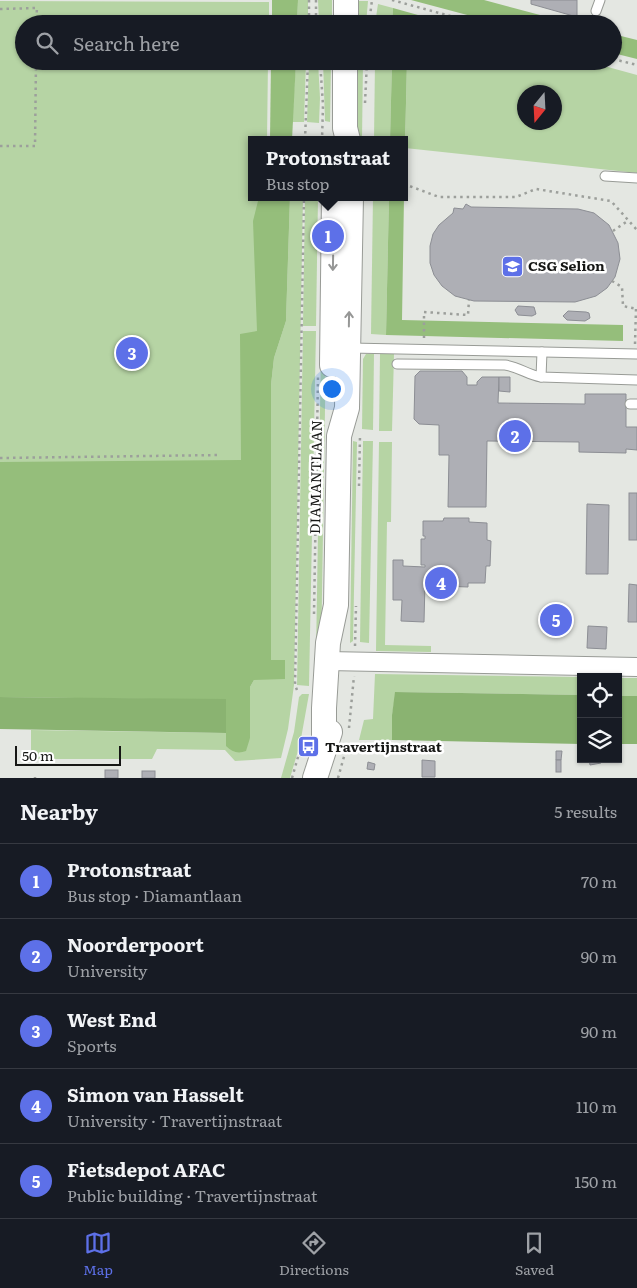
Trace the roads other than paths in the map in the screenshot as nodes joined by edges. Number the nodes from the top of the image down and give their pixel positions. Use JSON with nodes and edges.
{"nodes":[{"id":1,"x":346,"y":0,"type":"edge"},
{"id":2,"x":600,"y":0,"type":"edge"},
{"id":3,"x":596,"y":12,"type":"dead end"},
{"id":4,"x":346,"y":15,"type":"edge"},
{"id":5,"x":345,"y":70,"type":"edge"},
{"id":6,"x":344,"y":136,"type":"edge"},
{"id":7,"x":605,"y":176,"type":"dead end"},
{"id":8,"x":637,"y":178,"type":"edge"},
{"id":9,"x":334,"y":201,"type":"edge"},
{"id":10,"x":351,"y":201,"type":"edge"},
{"id":11,"x":340,"y":347,"type":"junction"},
{"id":12,"x":542,"y":352,"type":"junction"},
{"id":13,"x":637,"y":354,"type":"edge"},
{"id":14,"x":398,"y":364,"type":"dead end"},
{"id":15,"x":541,"y":377,"type":"junction"},
{"id":16,"x":637,"y":380,"type":"edge"},
{"id":17,"x":335,"y":662,"type":"junction"},
{"id":18,"x":637,"y":667,"type":"edge"},
{"id":19,"x":315,"y":778,"type":"edge"}],
"edges":[{"from":1,"to":4,"type":"street"},
{"from":2,"to":3,"type":"lane"},
{"from":5,"to":6,"type":"street"},
{"from":7,"to":8,"type":"lane"},
{"from":9,"to":11,"type":"street","name":"DIAMANTLAAN","one_way":true},
{"from":11,"to":10,"type":"street","name":"DIAMANTLAAN","one_way":true},
{"from":11,"to":12,"type":"lane"},
{"from":11,"to":17,"type":"street","name":"DIAMANTLAAN"},
{"from":12,"to":13,"type":"lane"},
{"from":12,"to":15,"type":"lane"},
{"from":14,"to":15,"type":"lane"},
{"from":15,"to":16,"type":"lane"},
{"from":17,"to":18,"type":"street"},
{"from":17,"to":19,"type":"street","name":"DIAMANTLAAN"}]}
